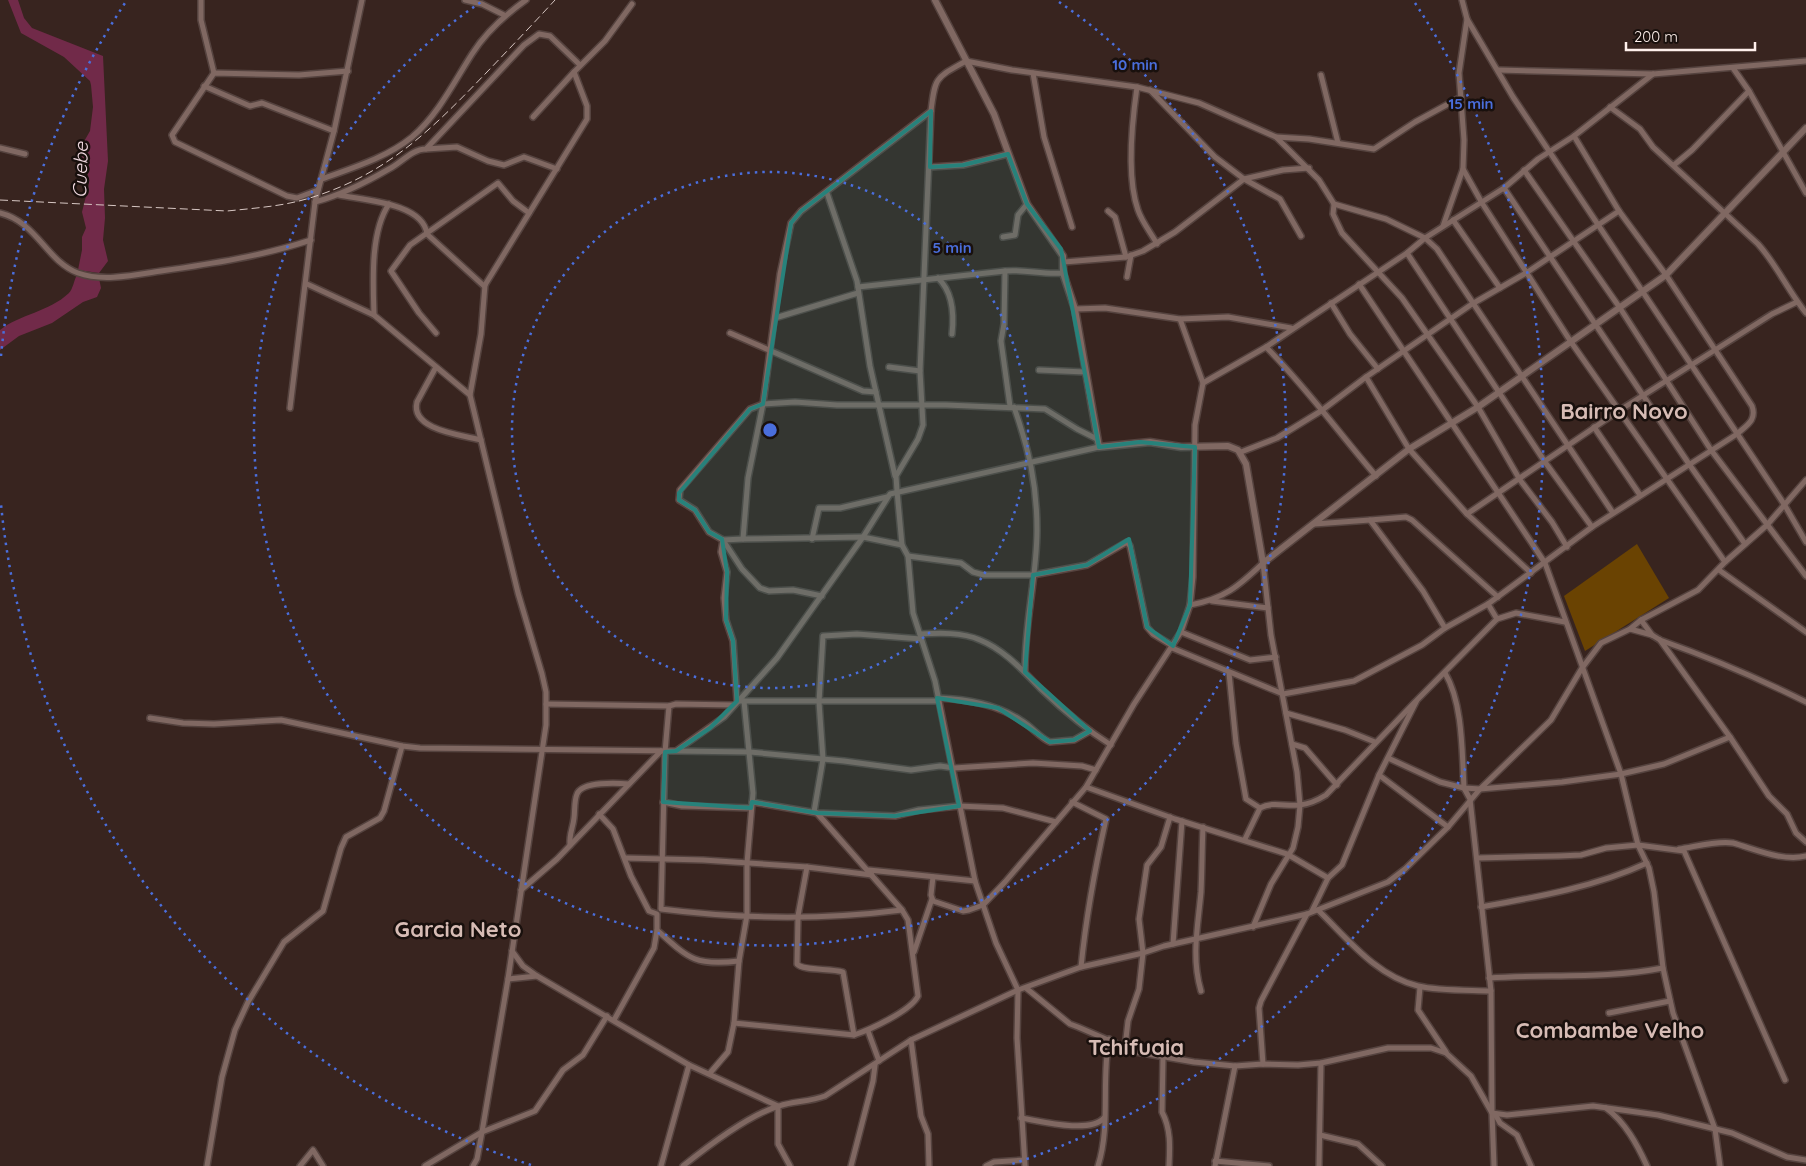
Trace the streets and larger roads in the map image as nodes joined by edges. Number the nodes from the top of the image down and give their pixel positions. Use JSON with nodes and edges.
{"nodes":[{"id":1,"x":201,"y":0,"type":"edge"},
{"id":2,"x":362,"y":0,"type":"edge"},
{"id":3,"x":465,"y":0,"type":"edge"},
{"id":4,"x":526,"y":0,"type":"edge"},
{"id":5,"x":935,"y":0,"type":"edge"},
{"id":6,"x":1462,"y":0,"type":"edge"},
{"id":7,"x":472,"y":1,"type":"edge"},
{"id":8,"x":632,"y":4,"type":"dead end"},
{"id":9,"x":504,"y":15,"type":"junction"},
{"id":10,"x":1467,"y":19,"type":"junction"},
{"id":11,"x":966,"y":61,"type":"junction"},
{"id":12,"x":1806,"y":61,"type":"edge"},
{"id":13,"x":580,"y":65,"type":"junction"},
{"id":14,"x":1733,"y":68,"type":"junction"},
{"id":15,"x":1498,"y":70,"type":"junction"},
{"id":16,"x":348,"y":71,"type":"junction"},
{"id":17,"x":574,"y":72,"type":"junction"},
{"id":18,"x":214,"y":73,"type":"junction"},
{"id":19,"x":1033,"y":74,"type":"junction"},
{"id":20,"x":1653,"y":74,"type":"junction"},
{"id":21,"x":1321,"y":75,"type":"dead end"},
{"id":22,"x":204,"y":86,"type":"junction"},
{"id":23,"x":1137,"y":87,"type":"junction"},
{"id":24,"x":1149,"y":89,"type":"junction"},
{"id":25,"x":1749,"y":91,"type":"junction"},
{"id":26,"x":1461,"y":97,"type":"junction"},
{"id":27,"x":1610,"y":108,"type":"junction"},
{"id":28,"x":931,"y":111,"type":"junction"},
{"id":29,"x":533,"y":118,"type":"dead end"},
{"id":30,"x":1806,"y":128,"type":"edge"},
{"id":31,"x":334,"y":131,"type":"junction"},
{"id":32,"x":1574,"y":136,"type":"junction"},
{"id":33,"x":1276,"y":137,"type":"junction"},
{"id":34,"x":1338,"y":143,"type":"junction"},
{"id":35,"x":0,"y":148,"type":"edge"},
{"id":36,"x":426,"y":149,"type":"junction"},
{"id":37,"x":1550,"y":151,"type":"junction"},
{"id":38,"x":1782,"y":153,"type":"junction"},
{"id":39,"x":25,"y":154,"type":"dead end"},
{"id":40,"x":1008,"y":154,"type":"junction"},
{"id":41,"x":1674,"y":165,"type":"junction"},
{"id":42,"x":930,"y":167,"type":"junction"},
{"id":43,"x":1309,"y":168,"type":"junction"},
{"id":44,"x":557,"y":169,"type":"junction"},
{"id":45,"x":1463,"y":169,"type":"junction"},
{"id":46,"x":1524,"y":170,"type":"junction"},
{"id":47,"x":322,"y":179,"type":"junction"},
{"id":48,"x":1244,"y":179,"type":"junction"},
{"id":49,"x":1504,"y":188,"type":"junction"},
{"id":50,"x":318,"y":190,"type":"junction"},
{"id":51,"x":826,"y":193,"type":"junction"},
{"id":52,"x":1806,"y":193,"type":"edge"},
{"id":53,"x":339,"y":195,"type":"junction"},
{"id":54,"x":315,"y":202,"type":"junction"},
{"id":55,"x":1482,"y":203,"type":"junction"},
{"id":56,"x":389,"y":204,"type":"junction"},
{"id":57,"x":1027,"y":204,"type":"junction"},
{"id":58,"x":1334,"y":204,"type":"junction"},
{"id":59,"x":1108,"y":211,"type":"dead end"},
{"id":60,"x":1619,"y":211,"type":"junction"},
{"id":61,"x":529,"y":213,"type":"junction"},
{"id":62,"x":1725,"y":213,"type":"junction"},
{"id":63,"x":0,"y":214,"type":"edge"},
{"id":64,"x":1453,"y":220,"type":"junction"},
{"id":65,"x":1597,"y":224,"type":"junction"},
{"id":66,"x":1443,"y":226,"type":"junction"},
{"id":67,"x":1072,"y":228,"type":"dead end"},
{"id":68,"x":428,"y":233,"type":"junction"},
{"id":69,"x":1301,"y":236,"type":"dead end"},
{"id":70,"x":1002,"y":237,"type":"dead end"},
{"id":71,"x":1425,"y":238,"type":"junction"},
{"id":72,"x":311,"y":240,"type":"junction"},
{"id":73,"x":1572,"y":240,"type":"junction"},
{"id":74,"x":1158,"y":244,"type":"junction"},
{"id":75,"x":1407,"y":253,"type":"junction"},
{"id":76,"x":1128,"y":256,"type":"junction"},
{"id":77,"x":1549,"y":257,"type":"junction"},
{"id":78,"x":1064,"y":262,"type":"junction"},
{"id":79,"x":1378,"y":270,"type":"junction"},
{"id":80,"x":1005,"y":271,"type":"junction"},
{"id":81,"x":1526,"y":272,"type":"junction"},
{"id":82,"x":1063,"y":273,"type":"junction"},
{"id":83,"x":1666,"y":275,"type":"junction"},
{"id":84,"x":924,"y":278,"type":"junction"},
{"id":85,"x":938,"y":278,"type":"junction"},
{"id":86,"x":1127,"y":278,"type":"dead end"},
{"id":87,"x":307,"y":284,"type":"junction"},
{"id":88,"x":1359,"y":284,"type":"junction"},
{"id":89,"x":485,"y":285,"type":"junction"},
{"id":90,"x":1500,"y":288,"type":"junction"},
{"id":91,"x":858,"y":290,"type":"junction"},
{"id":92,"x":1644,"y":292,"type":"junction"},
{"id":93,"x":1331,"y":302,"type":"junction"},
{"id":94,"x":1797,"y":302,"type":"junction"},
{"id":95,"x":1472,"y":304,"type":"junction"},
{"id":96,"x":1620,"y":308,"type":"junction"},
{"id":97,"x":1075,"y":309,"type":"junction"},
{"id":98,"x":1806,"y":313,"type":"edge"},
{"id":99,"x":374,"y":315,"type":"junction"},
{"id":100,"x":775,"y":318,"type":"junction"},
{"id":101,"x":1180,"y":319,"type":"junction"},
{"id":102,"x":1450,"y":319,"type":"junction"},
{"id":103,"x":1596,"y":325,"type":"junction"},
{"id":104,"x":1291,"y":328,"type":"junction"},
{"id":105,"x":436,"y":333,"type":"dead end"},
{"id":106,"x":730,"y":333,"type":"dead end"},
{"id":107,"x":952,"y":334,"type":"dead end"},
{"id":108,"x":1427,"y":336,"type":"junction"},
{"id":109,"x":1572,"y":342,"type":"junction"},
{"id":110,"x":1266,"y":347,"type":"junction"},
{"id":111,"x":771,"y":350,"type":"junction"},
{"id":112,"x":1403,"y":351,"type":"junction"},
{"id":113,"x":1714,"y":352,"type":"junction"},
{"id":114,"x":1692,"y":366,"type":"junction"},
{"id":115,"x":436,"y":367,"type":"junction"},
{"id":116,"x":889,"y":367,"type":"dead end"},
{"id":117,"x":1378,"y":369,"type":"junction"},
{"id":118,"x":1039,"y":370,"type":"dead end"},
{"id":119,"x":920,"y":371,"type":"junction"},
{"id":120,"x":1085,"y":372,"type":"junction"},
{"id":121,"x":1523,"y":375,"type":"junction"},
{"id":122,"x":1366,"y":377,"type":"junction"},
{"id":123,"x":1668,"y":380,"type":"junction"},
{"id":124,"x":1203,"y":383,"type":"junction"},
{"id":125,"x":876,"y":392,"type":"junction"},
{"id":126,"x":1500,"y":392,"type":"junction"},
{"id":127,"x":470,"y":395,"type":"junction"},
{"id":128,"x":1644,"y":395,"type":"junction"},
{"id":129,"x":763,"y":404,"type":"junction"},
{"id":130,"x":878,"y":404,"type":"junction"},
{"id":131,"x":922,"y":405,"type":"junction"},
{"id":132,"x":1012,"y":407,"type":"junction"},
{"id":133,"x":1478,"y":407,"type":"junction"},
{"id":134,"x":290,"y":408,"type":"dead end"},
{"id":135,"x":1620,"y":410,"type":"junction"},
{"id":136,"x":1321,"y":411,"type":"junction"},
{"id":137,"x":1451,"y":424,"type":"junction"},
{"id":138,"x":1594,"y":427,"type":"junction"},
{"id":139,"x":1737,"y":434,"type":"junction"},
{"id":140,"x":1097,"y":439,"type":"junction"},
{"id":141,"x":481,"y":440,"type":"junction"},
{"id":142,"x":1196,"y":446,"type":"junction"},
{"id":143,"x":1568,"y":446,"type":"junction"},
{"id":144,"x":1099,"y":447,"type":"junction"},
{"id":145,"x":1409,"y":449,"type":"junction"},
{"id":146,"x":1711,"y":450,"type":"junction"},
{"id":147,"x":1241,"y":452,"type":"junction"},
{"id":148,"x":1545,"y":462,"type":"junction"},
{"id":149,"x":1032,"y":463,"type":"junction"},
{"id":150,"x":1689,"y":464,"type":"junction"},
{"id":151,"x":896,"y":476,"type":"junction"},
{"id":152,"x":1376,"y":476,"type":"junction"},
{"id":153,"x":1666,"y":479,"type":"junction"},
{"id":154,"x":1520,"y":480,"type":"junction"},
{"id":155,"x":1806,"y":480,"type":"edge"},
{"id":156,"x":897,"y":491,"type":"junction"},
{"id":157,"x":1498,"y":493,"type":"junction"},
{"id":158,"x":1640,"y":495,"type":"junction"},
{"id":159,"x":887,"y":497,"type":"junction"},
{"id":160,"x":1784,"y":504,"type":"junction"},
{"id":161,"x":1613,"y":513,"type":"junction"},
{"id":162,"x":1466,"y":514,"type":"junction"},
{"id":163,"x":1370,"y":520,"type":"junction"},
{"id":164,"x":1314,"y":524,"type":"junction"},
{"id":165,"x":1767,"y":525,"type":"junction"},
{"id":166,"x":1592,"y":527,"type":"junction"},
{"id":167,"x":863,"y":538,"type":"junction"},
{"id":168,"x":743,"y":539,"type":"junction"},
{"id":169,"x":812,"y":539,"type":"junction"},
{"id":170,"x":723,"y":540,"type":"junction"},
{"id":171,"x":1806,"y":542,"type":"edge"},
{"id":172,"x":1745,"y":544,"type":"junction"},
{"id":173,"x":902,"y":545,"type":"junction"},
{"id":174,"x":1567,"y":547,"type":"junction"},
{"id":175,"x":908,"y":556,"type":"junction"},
{"id":176,"x":1725,"y":562,"type":"junction"},
{"id":177,"x":1263,"y":563,"type":"junction"},
{"id":178,"x":1545,"y":563,"type":"junction"},
{"id":179,"x":1719,"y":570,"type":"junction"},
{"id":180,"x":1531,"y":573,"type":"junction"},
{"id":181,"x":1033,"y":575,"type":"junction"},
{"id":182,"x":1806,"y":576,"type":"edge"},
{"id":183,"x":822,"y":596,"type":"junction"},
{"id":184,"x":1498,"y":596,"type":"junction"},
{"id":185,"x":1212,"y":601,"type":"junction"},
{"id":186,"x":1488,"y":604,"type":"junction"},
{"id":187,"x":1190,"y":605,"type":"junction"},
{"id":188,"x":1268,"y":608,"type":"junction"},
{"id":189,"x":1497,"y":619,"type":"junction"},
{"id":190,"x":1641,"y":620,"type":"junction"},
{"id":191,"x":1565,"y":622,"type":"junction"},
{"id":192,"x":1445,"y":628,"type":"junction"},
{"id":193,"x":1630,"y":629,"type":"junction"},
{"id":194,"x":1181,"y":632,"type":"junction"},
{"id":195,"x":1806,"y":632,"type":"edge"},
{"id":196,"x":1652,"y":635,"type":"junction"},
{"id":197,"x":920,"y":637,"type":"junction"},
{"id":198,"x":1660,"y":640,"type":"junction"},
{"id":199,"x":1173,"y":647,"type":"junction"},
{"id":200,"x":1276,"y":657,"type":"junction"},
{"id":201,"x":1582,"y":668,"type":"junction"},
{"id":202,"x":1025,"y":672,"type":"junction"},
{"id":203,"x":1445,"y":672,"type":"junction"},
{"id":204,"x":1229,"y":673,"type":"junction"},
{"id":205,"x":1283,"y":694,"type":"junction"},
{"id":206,"x":938,"y":700,"type":"junction"},
{"id":207,"x":1417,"y":700,"type":"junction"},
{"id":208,"x":744,"y":701,"type":"junction"},
{"id":209,"x":819,"y":702,"type":"junction"},
{"id":210,"x":1806,"y":702,"type":"edge"},
{"id":211,"x":736,"y":703,"type":"junction"},
{"id":212,"x":546,"y":704,"type":"junction"},
{"id":213,"x":670,"y":706,"type":"junction"},
{"id":214,"x":1286,"y":713,"type":"junction"},
{"id":215,"x":150,"y":718,"type":"dead end"},
{"id":216,"x":1090,"y":732,"type":"junction"},
{"id":217,"x":1730,"y":736,"type":"junction"},
{"id":218,"x":1375,"y":742,"type":"junction"},
{"id":219,"x":1292,"y":744,"type":"junction"},
{"id":220,"x":1111,"y":745,"type":"junction"},
{"id":221,"x":402,"y":746,"type":"junction"},
{"id":222,"x":543,"y":751,"type":"junction"},
{"id":223,"x":676,"y":751,"type":"junction"},
{"id":224,"x":663,"y":752,"type":"junction"},
{"id":225,"x":750,"y":752,"type":"junction"},
{"id":226,"x":1388,"y":758,"type":"junction"},
{"id":227,"x":823,"y":760,"type":"junction"},
{"id":228,"x":954,"y":768,"type":"junction"},
{"id":229,"x":1096,"y":770,"type":"junction"},
{"id":230,"x":1621,"y":774,"type":"junction"},
{"id":231,"x":1379,"y":775,"type":"junction"},
{"id":232,"x":629,"y":784,"type":"junction"},
{"id":233,"x":1337,"y":785,"type":"junction"},
{"id":234,"x":1086,"y":787,"type":"junction"},
{"id":235,"x":1464,"y":788,"type":"junction"},
{"id":236,"x":1480,"y":789,"type":"junction"},
{"id":237,"x":1470,"y":799,"type":"junction"},
{"id":238,"x":663,"y":802,"type":"junction"},
{"id":239,"x":1072,"y":802,"type":"junction"},
{"id":240,"x":752,"y":805,"type":"junction"},
{"id":241,"x":1300,"y":805,"type":"junction"},
{"id":242,"x":959,"y":806,"type":"junction"},
{"id":243,"x":1260,"y":808,"type":"junction"},
{"id":244,"x":815,"y":812,"type":"junction"},
{"id":245,"x":599,"y":814,"type":"junction"},
{"id":246,"x":1170,"y":817,"type":"junction"},
{"id":247,"x":1182,"y":820,"type":"junction"},
{"id":248,"x":1056,"y":822,"type":"junction"},
{"id":249,"x":1203,"y":827,"type":"junction"},
{"id":250,"x":1448,"y":827,"type":"junction"},
{"id":251,"x":1245,"y":839,"type":"junction"},
{"id":252,"x":1806,"y":842,"type":"edge"},
{"id":253,"x":570,"y":845,"type":"junction"},
{"id":254,"x":1638,"y":845,"type":"junction"},
{"id":255,"x":1678,"y":849,"type":"junction"},
{"id":256,"x":1287,"y":854,"type":"junction"},
{"id":257,"x":1806,"y":856,"type":"edge"},
{"id":258,"x":625,"y":858,"type":"junction"},
{"id":259,"x":1477,"y":858,"type":"junction"},
{"id":260,"x":662,"y":859,"type":"junction"},
{"id":261,"x":747,"y":863,"type":"junction"},
{"id":262,"x":1647,"y":863,"type":"junction"},
{"id":263,"x":807,"y":867,"type":"junction"},
{"id":264,"x":870,"y":873,"type":"junction"},
{"id":265,"x":933,"y":877,"type":"junction"},
{"id":266,"x":1328,"y":878,"type":"junction"},
{"id":267,"x":975,"y":881,"type":"junction"},
{"id":268,"x":521,"y":890,"type":"junction"},
{"id":269,"x":932,"y":900,"type":"junction"},
{"id":270,"x":983,"y":905,"type":"junction"},
{"id":271,"x":1481,"y":907,"type":"junction"},
{"id":272,"x":902,"y":910,"type":"junction"},
{"id":273,"x":659,"y":911,"type":"junction"},
{"id":274,"x":1312,"y":912,"type":"junction"},
{"id":275,"x":747,"y":915,"type":"junction"},
{"id":276,"x":798,"y":916,"type":"junction"},
{"id":277,"x":1253,"y":927,"type":"junction"},
{"id":278,"x":658,"y":930,"type":"junction"},
{"id":279,"x":1196,"y":939,"type":"junction"},
{"id":280,"x":1173,"y":944,"type":"junction"},
{"id":281,"x":512,"y":951,"type":"junction"},
{"id":282,"x":1143,"y":953,"type":"junction"},
{"id":283,"x":913,"y":955,"type":"junction"},
{"id":284,"x":739,"y":961,"type":"junction"},
{"id":285,"x":1082,"y":966,"type":"junction"},
{"id":286,"x":1663,"y":968,"type":"junction"},
{"id":287,"x":537,"y":976,"type":"junction"},
{"id":288,"x":1489,"y":978,"type":"junction"},
{"id":289,"x":508,"y":979,"type":"junction"},
{"id":290,"x":1420,"y":987,"type":"junction"},
{"id":291,"x":1026,"y":988,"type":"junction"},
{"id":292,"x":1018,"y":990,"type":"junction"},
{"id":293,"x":1201,"y":991,"type":"dead end"},
{"id":294,"x":1491,"y":991,"type":"junction"},
{"id":295,"x":1670,"y":1001,"type":"junction"},
{"id":296,"x":1609,"y":1012,"type":"dead end"},
{"id":297,"x":607,"y":1016,"type":"junction"},
{"id":298,"x":614,"y":1020,"type":"junction"},
{"id":299,"x":734,"y":1023,"type":"junction"},
{"id":300,"x":868,"y":1030,"type":"junction"},
{"id":301,"x":854,"y":1035,"type":"junction"},
{"id":302,"x":1109,"y":1039,"type":"junction"},
{"id":303,"x":911,"y":1040,"type":"junction"},
{"id":304,"x":1125,"y":1047,"type":"junction"},
{"id":305,"x":1446,"y":1053,"type":"junction"},
{"id":306,"x":1162,"y":1057,"type":"junction"},
{"id":307,"x":877,"y":1063,"type":"junction"},
{"id":308,"x":1321,"y":1063,"type":"junction"},
{"id":309,"x":1263,"y":1064,"type":"junction"},
{"id":310,"x":688,"y":1065,"type":"junction"},
{"id":311,"x":1235,"y":1066,"type":"junction"},
{"id":312,"x":710,"y":1073,"type":"junction"},
{"id":313,"x":1785,"y":1080,"type":"dead end"},
{"id":314,"x":778,"y":1106,"type":"junction"},
{"id":315,"x":1605,"y":1107,"type":"junction"},
{"id":316,"x":1493,"y":1114,"type":"junction"},
{"id":317,"x":1021,"y":1118,"type":"junction"},
{"id":318,"x":1104,"y":1118,"type":"junction"},
{"id":319,"x":1715,"y":1129,"type":"junction"},
{"id":320,"x":482,"y":1132,"type":"junction"},
{"id":321,"x":1320,"y":1134,"type":"junction"},
{"id":322,"x":477,"y":1158,"type":"junction"},
{"id":323,"x":1806,"y":1160,"type":"edge"},
{"id":324,"x":1025,"y":1163,"type":"edge"},
{"id":325,"x":1215,"y":1164,"type":"edge"},
{"id":326,"x":207,"y":1166,"type":"edge"},
{"id":327,"x":300,"y":1166,"type":"edge"},
{"id":328,"x":323,"y":1166,"type":"edge"},
{"id":329,"x":425,"y":1166,"type":"edge"},
{"id":330,"x":473,"y":1166,"type":"edge"},
{"id":331,"x":477,"y":1166,"type":"edge"},
{"id":332,"x":660,"y":1166,"type":"edge"},
{"id":333,"x":683,"y":1166,"type":"edge"},
{"id":334,"x":790,"y":1166,"type":"edge"},
{"id":335,"x":851,"y":1166,"type":"edge"},
{"id":336,"x":929,"y":1166,"type":"edge"},
{"id":337,"x":986,"y":1166,"type":"edge"},
{"id":338,"x":1098,"y":1166,"type":"edge"},
{"id":339,"x":1169,"y":1166,"type":"edge"},
{"id":340,"x":1269,"y":1166,"type":"edge"},
{"id":341,"x":1319,"y":1166,"type":"edge"},
{"id":342,"x":1382,"y":1166,"type":"edge"},
{"id":343,"x":1494,"y":1166,"type":"edge"},
{"id":344,"x":1531,"y":1166,"type":"edge"},
{"id":345,"x":1647,"y":1166,"type":"edge"},
{"id":346,"x":1720,"y":1166,"type":"edge"}],
"edges":[{"from":1,"to":18,"type":"street"},
{"from":2,"to":16,"type":"street"},
{"from":3,"to":7,"type":"street"},
{"from":4,"to":9,"type":"street"},
{"from":5,"to":11,"type":"street"},
{"from":6,"to":10,"type":"street"},
{"from":7,"to":9,"type":"street"},
{"from":8,"to":13,"type":"street"},
{"from":9,"to":47,"type":"street"},
{"from":10,"to":15,"type":"street"},
{"from":10,"to":26,"type":"street"},
{"from":11,"to":19,"type":"street"},
{"from":11,"to":28,"type":"street"},
{"from":11,"to":40,"type":"street"},
{"from":12,"to":14,"type":"street"},
{"from":13,"to":17,"type":"street"},
{"from":13,"to":36,"type":"street"},
{"from":14,"to":20,"type":"street"},
{"from":14,"to":25,"type":"street"},
{"from":15,"to":20,"type":"street"},
{"from":15,"to":37,"type":"street"},
{"from":16,"to":18,"type":"street"},
{"from":16,"to":31,"type":"street"},
{"from":17,"to":29,"type":"street"},
{"from":17,"to":44,"type":"street"},
{"from":18,"to":22,"type":"street"},
{"from":19,"to":23,"type":"street"},
{"from":19,"to":67,"type":"street"},
{"from":20,"to":27,"type":"street"},
{"from":21,"to":34,"type":"street"},
{"from":22,"to":31,"type":"street"},
{"from":22,"to":50,"type":"street"},
{"from":23,"to":24,"type":"street"},
{"from":23,"to":74,"type":"street"},
{"from":24,"to":33,"type":"street"},
{"from":24,"to":48,"type":"street"},
{"from":25,"to":38,"type":"street"},
{"from":25,"to":41,"type":"street"},
{"from":26,"to":34,"type":"street"},
{"from":26,"to":45,"type":"street"},
{"from":27,"to":32,"type":"street"},
{"from":27,"to":41,"type":"street"},
{"from":28,"to":42,"type":"street"},
{"from":28,"to":51,"type":"street"},
{"from":30,"to":38,"type":"street"},
{"from":31,"to":47,"type":"street"},
{"from":32,"to":37,"type":"street"},
{"from":32,"to":60,"type":"street"},
{"from":33,"to":34,"type":"street"},
{"from":33,"to":43,"type":"street"},
{"from":35,"to":39,"type":"street"},
{"from":36,"to":44,"type":"street"},
{"from":36,"to":53,"type":"street"},
{"from":37,"to":46,"type":"street"},
{"from":37,"to":65,"type":"street"},
{"from":38,"to":52,"type":"street"},
{"from":38,"to":62,"type":"street"},
{"from":40,"to":42,"type":"street"},
{"from":40,"to":57,"type":"street"},
{"from":41,"to":62,"type":"street"},
{"from":42,"to":84,"type":"street"},
{"from":43,"to":48,"type":"street"},
{"from":43,"to":58,"type":"street"},
{"from":44,"to":61,"type":"street"},
{"from":45,"to":55,"type":"street"},
{"from":45,"to":66,"type":"street"},
{"from":46,"to":49,"type":"street"},
{"from":46,"to":73,"type":"street"},
{"from":47,"to":50,"type":"street"},
{"from":48,"to":69,"type":"street"},
{"from":48,"to":74,"type":"street"},
{"from":49,"to":55,"type":"street"},
{"from":49,"to":77,"type":"street"},
{"from":50,"to":54,"type":"street"},
{"from":51,"to":91,"type":"street"},
{"from":51,"to":100,"type":"street"},
{"from":53,"to":54,"type":"street"},
{"from":53,"to":56,"type":"street"},
{"from":54,"to":72,"type":"street"},
{"from":55,"to":64,"type":"street"},
{"from":55,"to":81,"type":"street"},
{"from":56,"to":68,"type":"street"},
{"from":56,"to":99,"type":"street"},
{"from":57,"to":70,"type":"street"},
{"from":57,"to":78,"type":"street"},
{"from":58,"to":71,"type":"street"},
{"from":58,"to":79,"type":"street"},
{"from":59,"to":76,"type":"street"},
{"from":60,"to":65,"type":"street"},
{"from":60,"to":83,"type":"street"},
{"from":61,"to":68,"type":"street"},
{"from":61,"to":89,"type":"street"},
{"from":62,"to":83,"type":"street"},
{"from":62,"to":94,"type":"street"},
{"from":63,"to":72,"type":"street"},
{"from":64,"to":66,"type":"street"},
{"from":64,"to":90,"type":"street"},
{"from":65,"to":73,"type":"street"},
{"from":65,"to":92,"type":"street"},
{"from":66,"to":71,"type":"street"},
{"from":68,"to":89,"type":"street"},
{"from":68,"to":105,"type":"street"},
{"from":71,"to":75,"type":"street"},
{"from":71,"to":95,"type":"street"},
{"from":72,"to":87,"type":"street"},
{"from":73,"to":77,"type":"street"},
{"from":73,"to":96,"type":"street"},
{"from":74,"to":76,"type":"street"},
{"from":75,"to":79,"type":"street"},
{"from":75,"to":102,"type":"street"},
{"from":76,"to":78,"type":"street"},
{"from":76,"to":86,"type":"street"},
{"from":77,"to":81,"type":"street"},
{"from":77,"to":103,"type":"street"},
{"from":78,"to":82,"type":"street"},
{"from":79,"to":88,"type":"street"},
{"from":79,"to":108,"type":"street"},
{"from":80,"to":82,"type":"street"},
{"from":80,"to":85,"type":"street"},
{"from":80,"to":132,"type":"street"},
{"from":81,"to":90,"type":"street"},
{"from":81,"to":109,"type":"street"},
{"from":82,"to":97,"type":"street"},
{"from":83,"to":92,"type":"street"},
{"from":83,"to":113,"type":"street"},
{"from":84,"to":85,"type":"street"},
{"from":84,"to":91,"type":"street"},
{"from":84,"to":119,"type":"street"},
{"from":85,"to":107,"type":"street"},
{"from":87,"to":99,"type":"street"},
{"from":87,"to":134,"type":"street"},
{"from":88,"to":93,"type":"street"},
{"from":88,"to":112,"type":"street"},
{"from":89,"to":127,"type":"street"},
{"from":90,"to":95,"type":"street"},
{"from":91,"to":100,"type":"street"},
{"from":91,"to":125,"type":"street"},
{"from":92,"to":96,"type":"street"},
{"from":92,"to":114,"type":"street"},
{"from":93,"to":104,"type":"street"},
{"from":93,"to":117,"type":"street"},
{"from":94,"to":98,"type":"street"},
{"from":94,"to":113,"type":"street"},
{"from":95,"to":102,"type":"street"},
{"from":95,"to":121,"type":"street"},
{"from":96,"to":103,"type":"street"},
{"from":96,"to":123,"type":"street"},
{"from":97,"to":101,"type":"street"},
{"from":97,"to":120,"type":"street"},
{"from":99,"to":115,"type":"street"},
{"from":100,"to":111,"type":"street"},
{"from":101,"to":104,"type":"street"},
{"from":101,"to":124,"type":"street"},
{"from":102,"to":108,"type":"street"},
{"from":102,"to":126,"type":"street"},
{"from":103,"to":109,"type":"street"},
{"from":103,"to":128,"type":"street"},
{"from":104,"to":110,"type":"street"},
{"from":106,"to":111,"type":"street"},
{"from":108,"to":112,"type":"street"},
{"from":108,"to":133,"type":"street"},
{"from":109,"to":121,"type":"street"},
{"from":109,"to":135,"type":"street"},
{"from":110,"to":124,"type":"street"},
{"from":110,"to":136,"type":"street"},
{"from":111,"to":125,"type":"street"},
{"from":111,"to":129,"type":"street"},
{"from":112,"to":117,"type":"street"},
{"from":112,"to":137,"type":"street"},
{"from":113,"to":114,"type":"street"},
{"from":113,"to":139,"type":"street"},
{"from":114,"to":123,"type":"street"},
{"from":114,"to":139,"type":"street"},
{"from":115,"to":127,"type":"street"},
{"from":115,"to":141,"type":"street"},
{"from":116,"to":119,"type":"street"},
{"from":117,"to":122,"type":"street"},
{"from":118,"to":120,"type":"street"},
{"from":119,"to":131,"type":"street"},
{"from":120,"to":140,"type":"street"},
{"from":121,"to":126,"type":"street"},
{"from":121,"to":143,"type":"street"},
{"from":122,"to":136,"type":"street"},
{"from":122,"to":145,"type":"street"},
{"from":123,"to":128,"type":"street"},
{"from":123,"to":146,"type":"street"},
{"from":124,"to":142,"type":"street"},
{"from":125,"to":130,"type":"street"},
{"from":126,"to":133,"type":"street"},
{"from":126,"to":148,"type":"street"},
{"from":127,"to":141,"type":"street"},
{"from":128,"to":135,"type":"street"},
{"from":128,"to":150,"type":"street"},
{"from":129,"to":130,"type":"street"},
{"from":129,"to":168,"type":"street"},
{"from":129,"to":170,"type":"street"},
{"from":130,"to":131,"type":"street"},
{"from":130,"to":151,"type":"street"},
{"from":131,"to":132,"type":"street"},
{"from":131,"to":151,"type":"street"},
{"from":132,"to":140,"type":"street"},
{"from":132,"to":149,"type":"street"},
{"from":133,"to":137,"type":"street"},
{"from":133,"to":154,"type":"street"},
{"from":135,"to":138,"type":"street"},
{"from":135,"to":153,"type":"street"},
{"from":136,"to":147,"type":"street"},
{"from":136,"to":152,"type":"street"},
{"from":137,"to":145,"type":"street"},
{"from":137,"to":157,"type":"street"},
{"from":138,"to":143,"type":"street"},
{"from":138,"to":158,"type":"street"},
{"from":139,"to":146,"type":"street"},
{"from":139,"to":160,"type":"street"},
{"from":140,"to":144,"type":"street"},
{"from":141,"to":212,"type":"street"},
{"from":142,"to":144,"type":"street"},
{"from":142,"to":147,"type":"street"},
{"from":142,"to":187,"type":"street"},
{"from":143,"to":148,"type":"street"},
{"from":143,"to":161,"type":"street"},
{"from":144,"to":149,"type":"street"},
{"from":145,"to":152,"type":"street"},
{"from":145,"to":162,"type":"street"},
{"from":146,"to":150,"type":"street"},
{"from":146,"to":165,"type":"street"},
{"from":147,"to":177,"type":"street"},
{"from":148,"to":154,"type":"street"},
{"from":148,"to":166,"type":"street"},
{"from":149,"to":156,"type":"street"},
{"from":149,"to":181,"type":"street"},
{"from":150,"to":153,"type":"street"},
{"from":150,"to":172,"type":"street"},
{"from":151,"to":156,"type":"street"},
{"from":152,"to":164,"type":"street"},
{"from":153,"to":158,"type":"street"},
{"from":153,"to":176,"type":"street"},
{"from":154,"to":157,"type":"street"},
{"from":154,"to":174,"type":"street"},
{"from":155,"to":160,"type":"street"},
{"from":156,"to":159,"type":"street"},
{"from":156,"to":173,"type":"street"},
{"from":157,"to":162,"type":"street"},
{"from":157,"to":178,"type":"street"},
{"from":158,"to":161,"type":"street"},
{"from":159,"to":167,"type":"street"},
{"from":159,"to":169,"type":"street"},
{"from":160,"to":165,"type":"street"},
{"from":160,"to":171,"type":"street"},
{"from":161,"to":166,"type":"street"},
{"from":162,"to":180,"type":"street"},
{"from":163,"to":164,"type":"street"},
{"from":163,"to":184,"type":"street"},
{"from":163,"to":192,"type":"street"},
{"from":164,"to":177,"type":"street"},
{"from":165,"to":172,"type":"street"},
{"from":165,"to":182,"type":"street"},
{"from":166,"to":174,"type":"street"},
{"from":167,"to":169,"type":"street"},
{"from":167,"to":173,"type":"street"},
{"from":167,"to":183,"type":"street"},
{"from":168,"to":169,"type":"street"},
{"from":168,"to":170,"type":"street"},
{"from":170,"to":183,"type":"street"},
{"from":170,"to":211,"type":"street"},
{"from":172,"to":176,"type":"street"},
{"from":173,"to":175,"type":"street"},
{"from":174,"to":178,"type":"street"},
{"from":175,"to":181,"type":"street"},
{"from":175,"to":197,"type":"street"},
{"from":176,"to":179,"type":"street"},
{"from":177,"to":185,"type":"street"},
{"from":177,"to":188,"type":"street"},
{"from":178,"to":180,"type":"street"},
{"from":178,"to":191,"type":"street"},
{"from":179,"to":190,"type":"street"},
{"from":179,"to":195,"type":"street"},
{"from":180,"to":184,"type":"street"},
{"from":181,"to":199,"type":"street"},
{"from":181,"to":202,"type":"street"},
{"from":183,"to":211,"type":"street"},
{"from":184,"to":186,"type":"street"},
{"from":185,"to":187,"type":"street"},
{"from":185,"to":188,"type":"street"},
{"from":186,"to":189,"type":"street"},
{"from":186,"to":192,"type":"street"},
{"from":187,"to":194,"type":"street"},
{"from":188,"to":200,"type":"street"},
{"from":189,"to":191,"type":"street"},
{"from":189,"to":203,"type":"street"},
{"from":190,"to":193,"type":"street"},
{"from":190,"to":196,"type":"street"},
{"from":191,"to":201,"type":"street"},
{"from":192,"to":205,"type":"street"},
{"from":193,"to":196,"type":"street"},
{"from":193,"to":201,"type":"street"},
{"from":194,"to":199,"type":"street"},
{"from":194,"to":200,"type":"street"},
{"from":196,"to":198,"type":"street"},
{"from":197,"to":202,"type":"street"},
{"from":197,"to":206,"type":"street"},
{"from":197,"to":209,"type":"street"},
{"from":198,"to":210,"type":"street"},
{"from":198,"to":217,"type":"street"},
{"from":199,"to":204,"type":"street"},
{"from":199,"to":220,"type":"street"},
{"from":200,"to":205,"type":"street"},
{"from":201,"to":230,"type":"street"},
{"from":201,"to":236,"type":"street"},
{"from":202,"to":216,"type":"street"},
{"from":203,"to":207,"type":"street"},
{"from":203,"to":235,"type":"street"},
{"from":204,"to":205,"type":"street"},
{"from":204,"to":243,"type":"street"},
{"from":205,"to":214,"type":"street"},
{"from":206,"to":209,"type":"street"},
{"from":206,"to":216,"type":"street"},
{"from":206,"to":228,"type":"street"},
{"from":207,"to":218,"type":"street"},
{"from":207,"to":226,"type":"street"},
{"from":208,"to":209,"type":"street"},
{"from":208,"to":211,"type":"street"},
{"from":208,"to":225,"type":"street"},
{"from":209,"to":227,"type":"street"},
{"from":211,"to":213,"type":"street"},
{"from":211,"to":223,"type":"street"},
{"from":212,"to":213,"type":"street"},
{"from":212,"to":222,"type":"street"},
{"from":213,"to":224,"type":"street"},
{"from":214,"to":218,"type":"street"},
{"from":214,"to":219,"type":"street"},
{"from":215,"to":221,"type":"street"},
{"from":216,"to":220,"type":"street"},
{"from":217,"to":230,"type":"street"},
{"from":217,"to":252,"type":"street"},
{"from":218,"to":233,"type":"street"},
{"from":219,"to":233,"type":"street"},
{"from":219,"to":241,"type":"street"},
{"from":220,"to":229,"type":"street"},
{"from":221,"to":222,"type":"street"},
{"from":221,"to":326,"type":"street"},
{"from":222,"to":224,"type":"street"},
{"from":222,"to":268,"type":"street"},
{"from":223,"to":224,"type":"street"},
{"from":223,"to":225,"type":"street"},
{"from":224,"to":232,"type":"street"},
{"from":224,"to":238,"type":"street"},
{"from":225,"to":227,"type":"street"},
{"from":225,"to":240,"type":"street"},
{"from":226,"to":231,"type":"street"},
{"from":226,"to":235,"type":"street"},
{"from":227,"to":228,"type":"street"},
{"from":227,"to":244,"type":"street"},
{"from":228,"to":229,"type":"street"},
{"from":228,"to":242,"type":"street"},
{"from":229,"to":234,"type":"street"},
{"from":230,"to":236,"type":"street"},
{"from":230,"to":254,"type":"street"},
{"from":231,"to":250,"type":"street"},
{"from":231,"to":266,"type":"street"},
{"from":232,"to":245,"type":"street"},
{"from":232,"to":253,"type":"street"},
{"from":233,"to":241,"type":"street"},
{"from":234,"to":239,"type":"street"},
{"from":234,"to":246,"type":"street"},
{"from":235,"to":236,"type":"street"},
{"from":235,"to":237,"type":"street"},
{"from":236,"to":237,"type":"street"},
{"from":237,"to":250,"type":"street"},
{"from":237,"to":259,"type":"street"},
{"from":238,"to":240,"type":"street"},
{"from":238,"to":260,"type":"street"},
{"from":239,"to":248,"type":"street"},
{"from":239,"to":285,"type":"street"},
{"from":240,"to":244,"type":"street"},
{"from":240,"to":261,"type":"street"},
{"from":241,"to":243,"type":"street"},
{"from":241,"to":256,"type":"street"},
{"from":242,"to":244,"type":"street"},
{"from":242,"to":248,"type":"street"},
{"from":242,"to":267,"type":"street"},
{"from":243,"to":251,"type":"street"},
{"from":244,"to":264,"type":"street"},
{"from":245,"to":253,"type":"street"},
{"from":245,"to":258,"type":"street"},
{"from":246,"to":247,"type":"street"},
{"from":246,"to":282,"type":"street"},
{"from":247,"to":249,"type":"street"},
{"from":247,"to":280,"type":"street"},
{"from":248,"to":270,"type":"street"},
{"from":249,"to":251,"type":"street"},
{"from":249,"to":279,"type":"street"},
{"from":250,"to":274,"type":"street"},
{"from":251,"to":256,"type":"street"},
{"from":253,"to":268,"type":"street"},
{"from":254,"to":255,"type":"street"},
{"from":254,"to":259,"type":"street"},
{"from":254,"to":262,"type":"street"},
{"from":255,"to":257,"type":"street"},
{"from":255,"to":313,"type":"street"},
{"from":256,"to":266,"type":"street"},
{"from":256,"to":277,"type":"street"},
{"from":258,"to":260,"type":"street"},
{"from":258,"to":273,"type":"street"},
{"from":259,"to":271,"type":"street"},
{"from":260,"to":261,"type":"street"},
{"from":260,"to":273,"type":"street"},
{"from":261,"to":263,"type":"street"},
{"from":261,"to":275,"type":"street"},
{"from":262,"to":271,"type":"street"},
{"from":262,"to":286,"type":"street"},
{"from":263,"to":264,"type":"street"},
{"from":263,"to":276,"type":"street"},
{"from":264,"to":265,"type":"street"},
{"from":264,"to":272,"type":"street"},
{"from":265,"to":267,"type":"street"},
{"from":265,"to":269,"type":"street"},
{"from":266,"to":274,"type":"street"},
{"from":267,"to":270,"type":"street"},
{"from":268,"to":281,"type":"street"},
{"from":269,"to":270,"type":"street"},
{"from":269,"to":283,"type":"street"},
{"from":270,"to":292,"type":"street"},
{"from":271,"to":288,"type":"street"},
{"from":272,"to":276,"type":"street"},
{"from":272,"to":283,"type":"street"},
{"from":273,"to":275,"type":"street"},
{"from":273,"to":278,"type":"street"},
{"from":274,"to":277,"type":"street"},
{"from":274,"to":290,"type":"street"},
{"from":274,"to":309,"type":"street"},
{"from":275,"to":276,"type":"street"},
{"from":275,"to":284,"type":"street"},
{"from":276,"to":301,"type":"street"},
{"from":277,"to":279,"type":"street"},
{"from":278,"to":284,"type":"street"},
{"from":278,"to":298,"type":"street"},
{"from":279,"to":280,"type":"street"},
{"from":279,"to":293,"type":"street"},
{"from":280,"to":282,"type":"street"},
{"from":281,"to":287,"type":"street"},
{"from":281,"to":289,"type":"street"},
{"from":282,"to":285,"type":"street"},
{"from":282,"to":304,"type":"street"},
{"from":283,"to":300,"type":"street"},
{"from":284,"to":299,"type":"street"},
{"from":285,"to":291,"type":"street"},
{"from":286,"to":288,"type":"street"},
{"from":286,"to":295,"type":"street"},
{"from":287,"to":289,"type":"street"},
{"from":287,"to":297,"type":"street"},
{"from":288,"to":294,"type":"street"},
{"from":289,"to":320,"type":"street"},
{"from":290,"to":294,"type":"street"},
{"from":290,"to":305,"type":"street"},
{"from":291,"to":292,"type":"street"},
{"from":291,"to":302,"type":"street"},
{"from":292,"to":303,"type":"street"},
{"from":292,"to":317,"type":"street"},
{"from":294,"to":316,"type":"street"},
{"from":295,"to":296,"type":"street"},
{"from":295,"to":319,"type":"street"},
{"from":297,"to":298,"type":"street"},
{"from":297,"to":320,"type":"street"},
{"from":298,"to":310,"type":"street"},
{"from":299,"to":301,"type":"street"},
{"from":299,"to":312,"type":"street"},
{"from":300,"to":301,"type":"street"},
{"from":300,"to":307,"type":"street"},
{"from":302,"to":304,"type":"street"},
{"from":302,"to":318,"type":"street"},
{"from":303,"to":307,"type":"street"},
{"from":303,"to":336,"type":"street"},
{"from":304,"to":306,"type":"street"},
{"from":305,"to":308,"type":"street"},
{"from":305,"to":316,"type":"street"},
{"from":306,"to":311,"type":"street"},
{"from":306,"to":339,"type":"street"},
{"from":307,"to":314,"type":"street"},
{"from":307,"to":335,"type":"street"},
{"from":308,"to":309,"type":"street"},
{"from":308,"to":321,"type":"street"},
{"from":309,"to":311,"type":"street"},
{"from":310,"to":312,"type":"street"},
{"from":310,"to":332,"type":"street"},
{"from":311,"to":325,"type":"street"},
{"from":312,"to":314,"type":"street"},
{"from":314,"to":333,"type":"street"},
{"from":314,"to":334,"type":"street"},
{"from":315,"to":316,"type":"street"},
{"from":315,"to":319,"type":"street"},
{"from":315,"to":345,"type":"street"},
{"from":316,"to":343,"type":"street"},
{"from":316,"to":344,"type":"street"},
{"from":317,"to":318,"type":"street"},
{"from":317,"to":324,"type":"street"},
{"from":318,"to":338,"type":"street"},
{"from":319,"to":323,"type":"street"},
{"from":319,"to":346,"type":"street"},
{"from":320,"to":322,"type":"street"},
{"from":320,"to":329,"type":"street"},
{"from":321,"to":341,"type":"street"},
{"from":321,"to":342,"type":"street"},
{"from":322,"to":330,"type":"street"},
{"from":322,"to":331,"type":"street"},
{"from":324,"to":337,"type":"street"},
{"from":325,"to":340,"type":"street"},
{"from":327,"to":328,"type":"street"}]}
